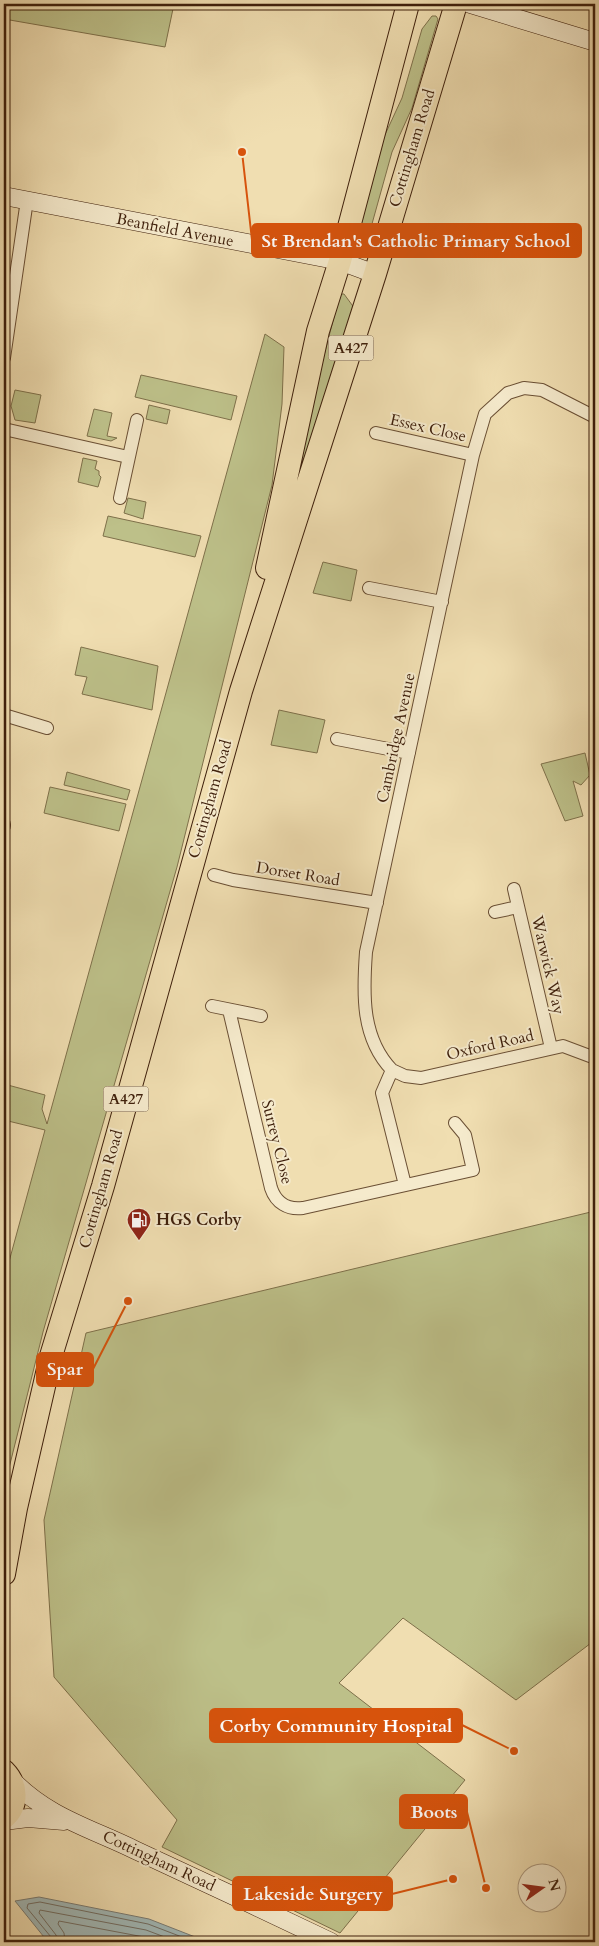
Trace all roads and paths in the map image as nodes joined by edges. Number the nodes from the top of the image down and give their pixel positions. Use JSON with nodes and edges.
{"nodes":[{"id":1,"x":408,"y":4,"type":"edge"},
{"id":2,"x":456,"y":4,"type":"edge"},
{"id":3,"x":470,"y":4,"type":"edge"},
{"id":4,"x":595,"y":42,"type":"edge"},
{"id":5,"x":4,"y":196,"type":"edge"},
{"id":6,"x":28,"y":200,"type":"junction"},
{"id":7,"x":340,"y":261,"type":"junction"},
{"id":8,"x":375,"y":274,"type":"junction"},
{"id":9,"x":4,"y":358,"type":"edge"},
{"id":10,"x":595,"y":417,"type":"edge"},
{"id":11,"x":137,"y":420,"type":"dead end"},
{"id":12,"x":4,"y":429,"type":"edge"},
{"id":13,"x":376,"y":433,"type":"dead end"},
{"id":14,"x":473,"y":455,"type":"junction"},
{"id":15,"x":128,"y":457,"type":"junction"},
{"id":16,"x":120,"y":498,"type":"dead end"},
{"id":17,"x":369,"y":588,"type":"dead end"},
{"id":18,"x":442,"y":602,"type":"junction"},
{"id":19,"x":241,"y":691,"type":"junction"},
{"id":20,"x":4,"y":715,"type":"edge"},
{"id":21,"x":47,"y":728,"type":"dead end"},
{"id":22,"x":337,"y":739,"type":"dead end"},
{"id":23,"x":409,"y":753,"type":"junction"},
{"id":24,"x":214,"y":875,"type":"dead end"},
{"id":25,"x":514,"y":889,"type":"dead end"},
{"id":26,"x":377,"y":902,"type":"junction"},
{"id":27,"x":518,"y":906,"type":"junction"},
{"id":28,"x":495,"y":912,"type":"dead end"},
{"id":29,"x":212,"y":1006,"type":"dead end"},
{"id":30,"x":229,"y":1010,"type":"junction"},
{"id":31,"x":261,"y":1016,"type":"dead end"},
{"id":32,"x":551,"y":1048,"type":"junction"},
{"id":33,"x":595,"y":1058,"type":"edge"},
{"id":34,"x":392,"y":1070,"type":"junction"},
{"id":35,"x":455,"y":1123,"type":"dead end"},
{"id":36,"x":405,"y":1185,"type":"junction"},
{"id":37,"x":4,"y":1574,"type":"edge"},
{"id":38,"x":7,"y":1771,"type":"edge"},
{"id":39,"x":4,"y":1820,"type":"edge"},
{"id":40,"x":67,"y":1821,"type":"junction"},
{"id":41,"x":331,"y":1942,"type":"edge"}],
"edges":[{"from":1,"to":7,"type":"highway","name":"Cottingham Road","number":"A427"},
{"from":2,"to":8,"type":"highway","name":"Cottingham Road","number":"A427"},
{"from":3,"to":4,"type":"street"},
{"from":5,"to":6,"type":"street","name":"Beanfield Avenue"},
{"from":6,"to":7,"type":"street","name":"Beanfield Avenue"},
{"from":6,"to":9,"type":"street"},
{"from":7,"to":8,"type":"street","name":"Beanfield Avenue"},
{"from":7,"to":19,"type":"highway","name":"Cottingham Road","number":"A427"},
{"from":8,"to":19,"type":"highway","name":"Cottingham Road","number":"A427"},
{"from":10,"to":14,"type":"street","name":"Cambridge Avenue"},
{"from":11,"to":15,"type":"street"},
{"from":12,"to":15,"type":"street"},
{"from":13,"to":14,"type":"street","name":"Essex Close"},
{"from":14,"to":18,"type":"street","name":"Cambridge Avenue"},
{"from":15,"to":16,"type":"street"},
{"from":17,"to":18,"type":"street"},
{"from":18,"to":23,"type":"street","name":"Cambridge Avenue"},
{"from":19,"to":37,"type":"highway","name":"Cottingham Road","number":"A427"},
{"from":20,"to":21,"type":"street"},
{"from":22,"to":23,"type":"street"},
{"from":23,"to":26,"type":"street","name":"Cambridge Avenue"},
{"from":24,"to":26,"type":"street","name":"Dorset Road"},
{"from":25,"to":27,"type":"street","name":"Warwick Way"},
{"from":26,"to":34,"type":"street","name":"Cambridge Avenue"},
{"from":27,"to":28,"type":"street"},
{"from":27,"to":32,"type":"street","name":"Warwick Way"},
{"from":29,"to":30,"type":"street"},
{"from":30,"to":31,"type":"street"},
{"from":30,"to":36,"type":"street","name":"Surrey Close"},
{"from":32,"to":33,"type":"street","name":"Oxford Road"},
{"from":32,"to":34,"type":"street","name":"Oxford Road"},
{"from":34,"to":36,"type":"street"},
{"from":35,"to":36,"type":"street","name":"Surrey Close"},
{"from":38,"to":39,"type":"highway"},
{"from":38,"to":40,"type":"street","name":"Cottingham Road"},
{"from":39,"to":40,"type":"street","name":"Cottingham Road"},
{"from":40,"to":41,"type":"street","name":"Cottingham Road"}]}
